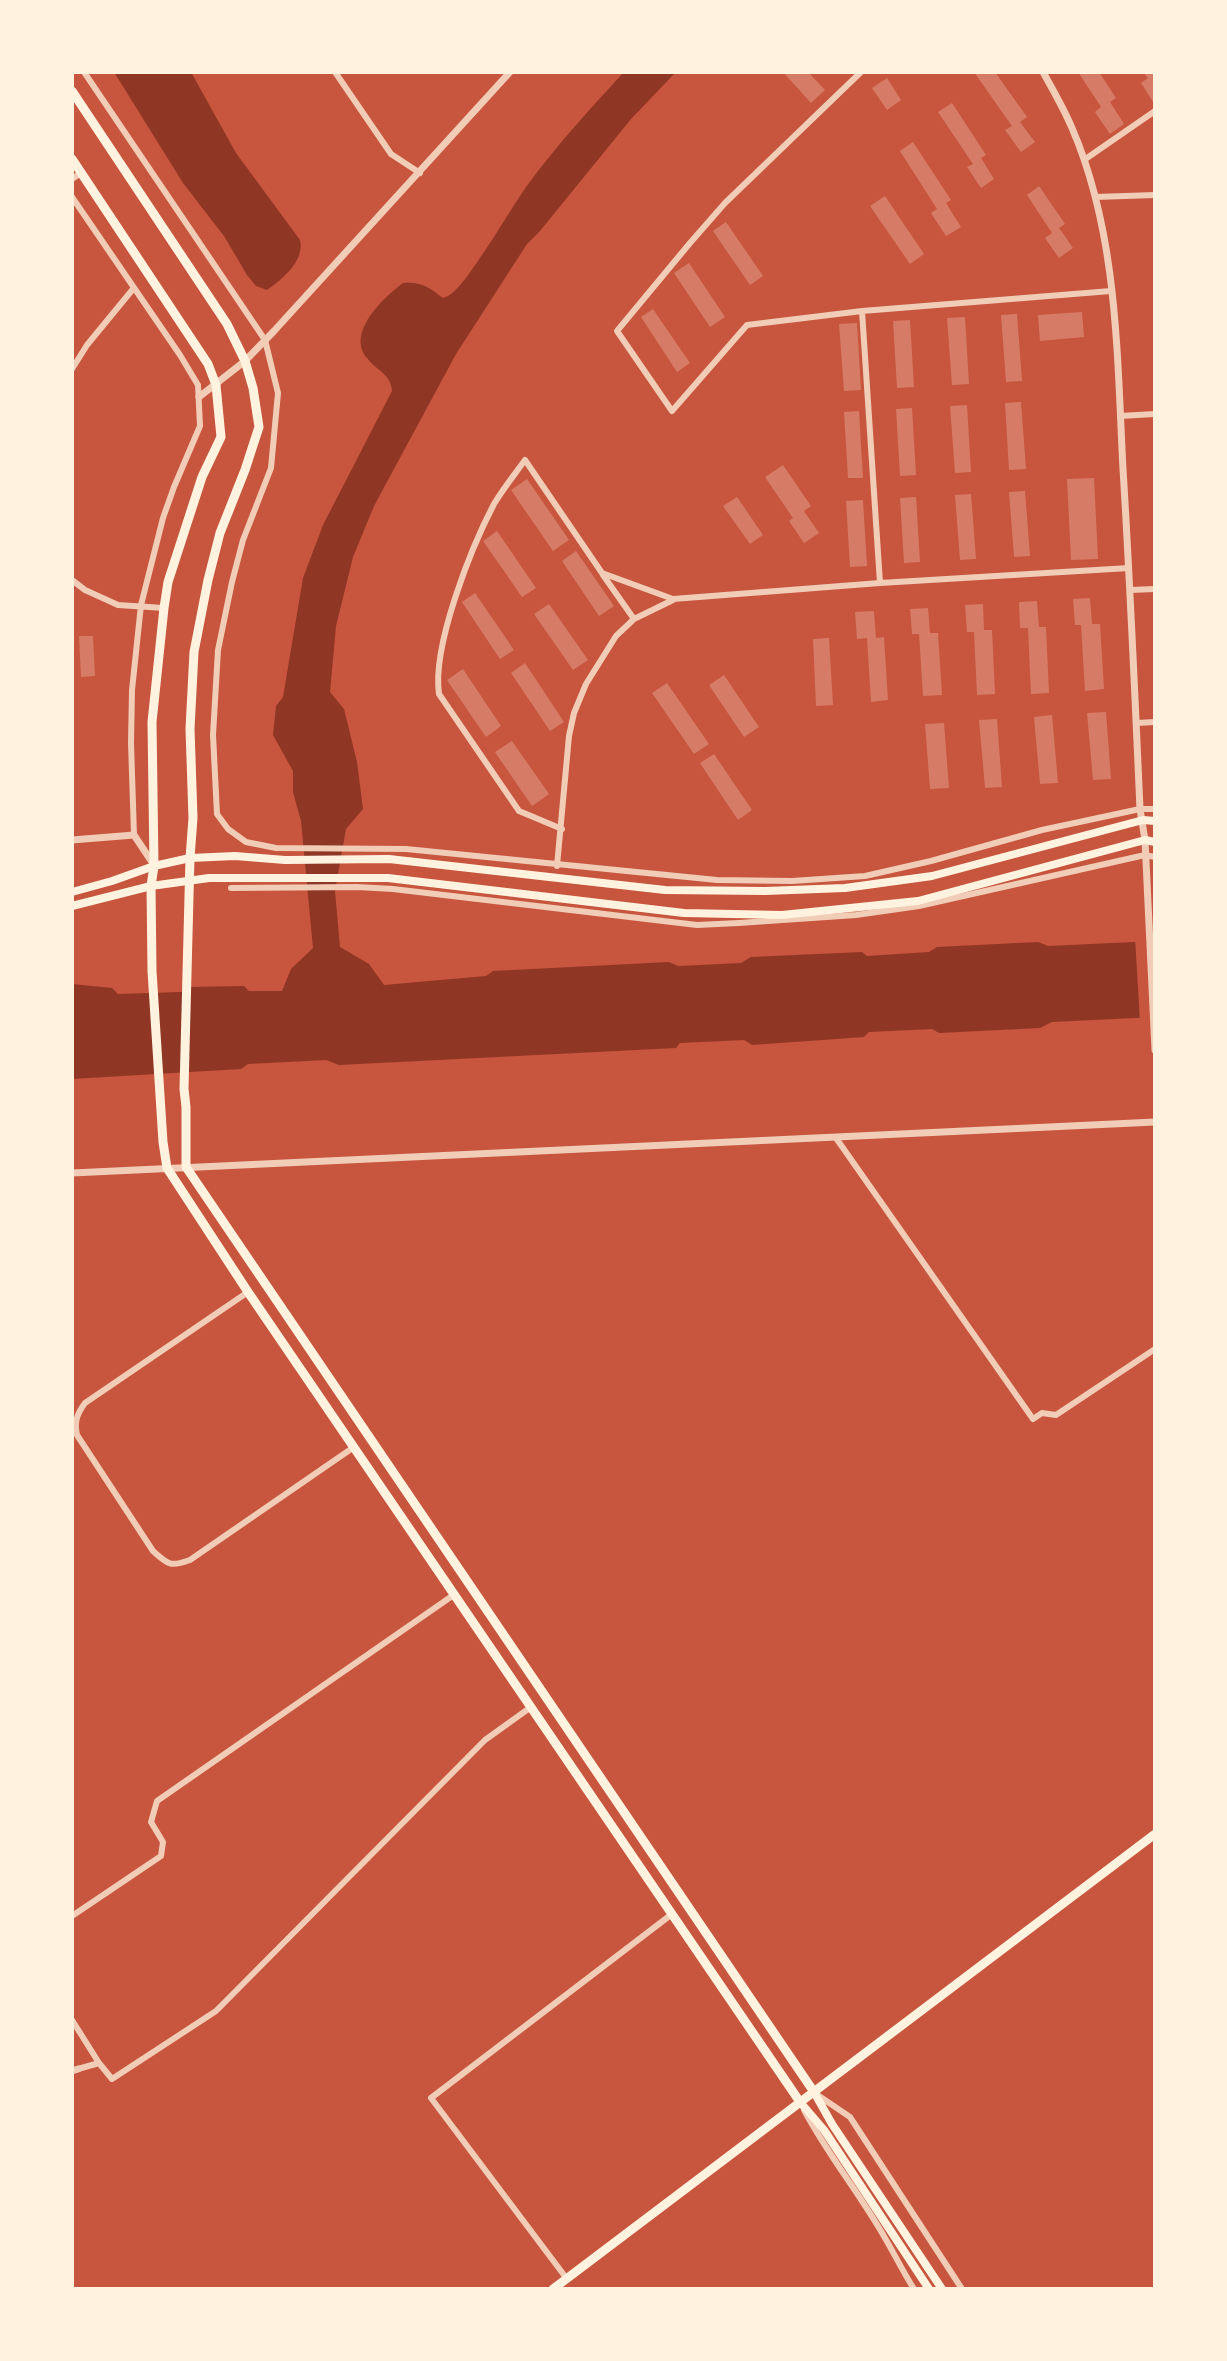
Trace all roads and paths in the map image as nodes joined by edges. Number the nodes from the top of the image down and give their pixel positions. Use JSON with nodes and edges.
{"nodes":[{"id":1,"x":84,"y":72,"type":"edge"},
{"id":2,"x":335,"y":72,"type":"edge"},
{"id":3,"x":510,"y":72,"type":"edge"},
{"id":4,"x":861,"y":72,"type":"edge"},
{"id":5,"x":1043,"y":72,"type":"edge"},
{"id":6,"x":72,"y":91,"type":"edge"},
{"id":7,"x":1155,"y":111,"type":"edge"},
{"id":8,"x":72,"y":159,"type":"edge"},
{"id":9,"x":1084,"y":160,"type":"junction"},
{"id":10,"x":81,"y":173,"type":"junction"},
{"id":11,"x":420,"y":173,"type":"junction"},
{"id":12,"x":72,"y":179,"type":"edge"},
{"id":13,"x":1155,"y":195,"type":"edge"},
{"id":14,"x":72,"y":197,"type":"edge"},
{"id":15,"x":1095,"y":197,"type":"junction"},
{"id":16,"x":133,"y":289,"type":"junction"},
{"id":17,"x":1111,"y":291,"type":"junction"},
{"id":18,"x":862,"y":311,"type":"junction"},
{"id":19,"x":265,"y":340,"type":"junction"},
{"id":20,"x":245,"y":360,"type":"junction"},
{"id":21,"x":72,"y":369,"type":"edge"},
{"id":22,"x":216,"y":384,"type":"junction"},
{"id":23,"x":198,"y":397,"type":"junction"},
{"id":24,"x":1155,"y":414,"type":"edge"},
{"id":25,"x":1120,"y":416,"type":"junction"},
{"id":26,"x":1129,"y":568,"type":"junction"},
{"id":27,"x":602,"y":573,"type":"junction"},
{"id":28,"x":72,"y":580,"type":"edge"},
{"id":29,"x":880,"y":583,"type":"junction"},
{"id":30,"x":1155,"y":589,"type":"edge"},
{"id":31,"x":1130,"y":590,"type":"junction"},
{"id":32,"x":673,"y":600,"type":"junction"},
{"id":33,"x":141,"y":605,"type":"junction"},
{"id":34,"x":164,"y":608,"type":"junction"},
{"id":35,"x":634,"y":619,"type":"junction"},
{"id":36,"x":1155,"y":722,"type":"edge"},
{"id":37,"x":1137,"y":723,"type":"junction"},
{"id":38,"x":1140,"y":809,"type":"junction"},
{"id":39,"x":1155,"y":809,"type":"edge"},
{"id":40,"x":1143,"y":820,"type":"junction"},
{"id":41,"x":1155,"y":821,"type":"edge"},
{"id":42,"x":562,"y":829,"type":"junction"},
{"id":43,"x":134,"y":835,"type":"junction"},
{"id":44,"x":72,"y":840,"type":"edge"},
{"id":45,"x":1145,"y":841,"type":"junction"},
{"id":46,"x":1155,"y":842,"type":"edge"},
{"id":47,"x":1145,"y":855,"type":"junction"},
{"id":48,"x":1155,"y":857,"type":"edge"},
{"id":49,"x":190,"y":858,"type":"junction"},
{"id":50,"x":155,"y":866,"type":"junction"},
{"id":51,"x":557,"y":866,"type":"junction"},
{"id":52,"x":189,"y":881,"type":"junction"},
{"id":53,"x":289,"y":882,"type":"junction"},
{"id":54,"x":357,"y":882,"type":"junction"},
{"id":55,"x":150,"y":886,"type":"junction"},
{"id":56,"x":230,"y":888,"type":"dead end"},
{"id":57,"x":72,"y":892,"type":"edge"},
{"id":58,"x":72,"y":906,"type":"edge"},
{"id":59,"x":1154,"y":1034,"type":"edge"},
{"id":60,"x":1155,"y":1050,"type":"edge"},
{"id":61,"x":1155,"y":1122,"type":"edge"},
{"id":62,"x":836,"y":1138,"type":"junction"},
{"id":63,"x":186,"y":1167,"type":"junction"},
{"id":64,"x":167,"y":1168,"type":"junction"},
{"id":65,"x":72,"y":1173,"type":"edge"},
{"id":66,"x":248,"y":1292,"type":"junction"},
{"id":67,"x":1155,"y":1349,"type":"edge"},
{"id":68,"x":355,"y":1446,"type":"junction"},
{"id":69,"x":455,"y":1594,"type":"junction"},
{"id":70,"x":531,"y":1707,"type":"junction"},
{"id":71,"x":1155,"y":1834,"type":"edge"},
{"id":72,"x":672,"y":1914,"type":"junction"},
{"id":73,"x":72,"y":1916,"type":"edge"},
{"id":74,"x":72,"y":2020,"type":"edge"},
{"id":75,"x":99,"y":2063,"type":"junction"},
{"id":76,"x":75,"y":2070,"type":"edge"},
{"id":77,"x":814,"y":2092,"type":"junction"},
{"id":78,"x":800,"y":2102,"type":"junction"},
{"id":79,"x":567,"y":2279,"type":"junction"},
{"id":80,"x":554,"y":2289,"type":"edge"},
{"id":81,"x":914,"y":2289,"type":"edge"},
{"id":82,"x":929,"y":2289,"type":"edge"},
{"id":83,"x":942,"y":2289,"type":"edge"},
{"id":84,"x":962,"y":2289,"type":"edge"}],
"edges":[{"from":1,"to":19,"type":"street"},
{"from":2,"to":11,"type":"street"},
{"from":3,"to":11,"type":"street"},
{"from":4,"to":18,"type":"street"},
{"from":5,"to":9,"type":"street"},
{"from":6,"to":20,"type":"main road"},
{"from":7,"to":9,"type":"street"},
{"from":8,"to":10,"type":"main road"},
{"from":9,"to":15,"type":"street"},
{"from":10,"to":12,"type":"street"},
{"from":10,"to":22,"type":"main road"},
{"from":11,"to":19,"type":"street"},
{"from":13,"to":15,"type":"street"},
{"from":14,"to":16,"type":"street"},
{"from":15,"to":17,"type":"street"},
{"from":16,"to":21,"type":"street"},
{"from":16,"to":23,"type":"street"},
{"from":17,"to":18,"type":"street"},
{"from":17,"to":25,"type":"street"},
{"from":18,"to":29,"type":"street"},
{"from":19,"to":20,"type":"street"},
{"from":19,"to":51,"type":"street"},
{"from":20,"to":22,"type":"street"},
{"from":20,"to":49,"type":"main road"},
{"from":22,"to":23,"type":"street"},
{"from":22,"to":34,"type":"main road"},
{"from":23,"to":33,"type":"street"},
{"from":24,"to":25,"type":"street"},
{"from":25,"to":26,"type":"street"},
{"from":26,"to":29,"type":"street"},
{"from":26,"to":31,"type":"street"},
{"from":27,"to":32,"type":"street"},
{"from":27,"to":35,"type":"street"},
{"from":27,"to":42,"type":"street"},
{"from":28,"to":33,"type":"street"},
{"from":29,"to":32,"type":"street"},
{"from":30,"to":31,"type":"street"},
{"from":31,"to":37,"type":"street"},
{"from":32,"to":35,"type":"street"},
{"from":33,"to":34,"type":"street"},
{"from":33,"to":43,"type":"street"},
{"from":34,"to":50,"type":"main road"},
{"from":35,"to":42,"type":"street"},
{"from":36,"to":37,"type":"street"},
{"from":37,"to":38,"type":"street"},
{"from":38,"to":39,"type":"street"},
{"from":38,"to":40,"type":"street"},
{"from":38,"to":51,"type":"street"},
{"from":40,"to":41,"type":"main road"},
{"from":40,"to":45,"type":"street"},
{"from":40,"to":49,"type":"main road"},
{"from":42,"to":51,"type":"street"},
{"from":43,"to":44,"type":"street"},
{"from":43,"to":50,"type":"street"},
{"from":45,"to":46,"type":"main road"},
{"from":45,"to":47,"type":"street"},
{"from":45,"to":54,"type":"main road"},
{"from":47,"to":48,"type":"street"},
{"from":47,"to":54,"type":"street"},
{"from":47,"to":59,"type":"street"},
{"from":49,"to":50,"type":"main road"},
{"from":49,"to":52,"type":"main road"},
{"from":50,"to":55,"type":"main road"},
{"from":50,"to":57,"type":"main road"},
{"from":52,"to":53,"type":"main road"},
{"from":52,"to":55,"type":"main road"},
{"from":52,"to":63,"type":"main road"},
{"from":53,"to":54,"type":"main road"},
{"from":53,"to":56,"type":"street"},
{"from":55,"to":58,"type":"main road"},
{"from":55,"to":64,"type":"main road"},
{"from":59,"to":60,"type":"street"},
{"from":61,"to":62,"type":"street"},
{"from":62,"to":63,"type":"street"},
{"from":62,"to":67,"type":"street"},
{"from":63,"to":64,"type":"street"},
{"from":63,"to":77,"type":"main road"},
{"from":64,"to":65,"type":"street"},
{"from":64,"to":66,"type":"main road"},
{"from":66,"to":68,"type":"main road"},
{"from":66,"to":68,"type":"street"},
{"from":68,"to":69,"type":"main road"},
{"from":69,"to":70,"type":"main road"},
{"from":69,"to":73,"type":"street"},
{"from":70,"to":72,"type":"main road"},
{"from":70,"to":75,"type":"street"},
{"from":71,"to":77,"type":"main road"},
{"from":72,"to":78,"type":"main road"},
{"from":72,"to":79,"type":"street"},
{"from":74,"to":75,"type":"street"},
{"from":75,"to":76,"type":"street"},
{"from":77,"to":78,"type":"main road"},
{"from":77,"to":83,"type":"main road"},
{"from":77,"to":84,"type":"street"},
{"from":78,"to":79,"type":"main road"},
{"from":78,"to":81,"type":"street"},
{"from":78,"to":82,"type":"main road"},
{"from":79,"to":80,"type":"main road"}]}
